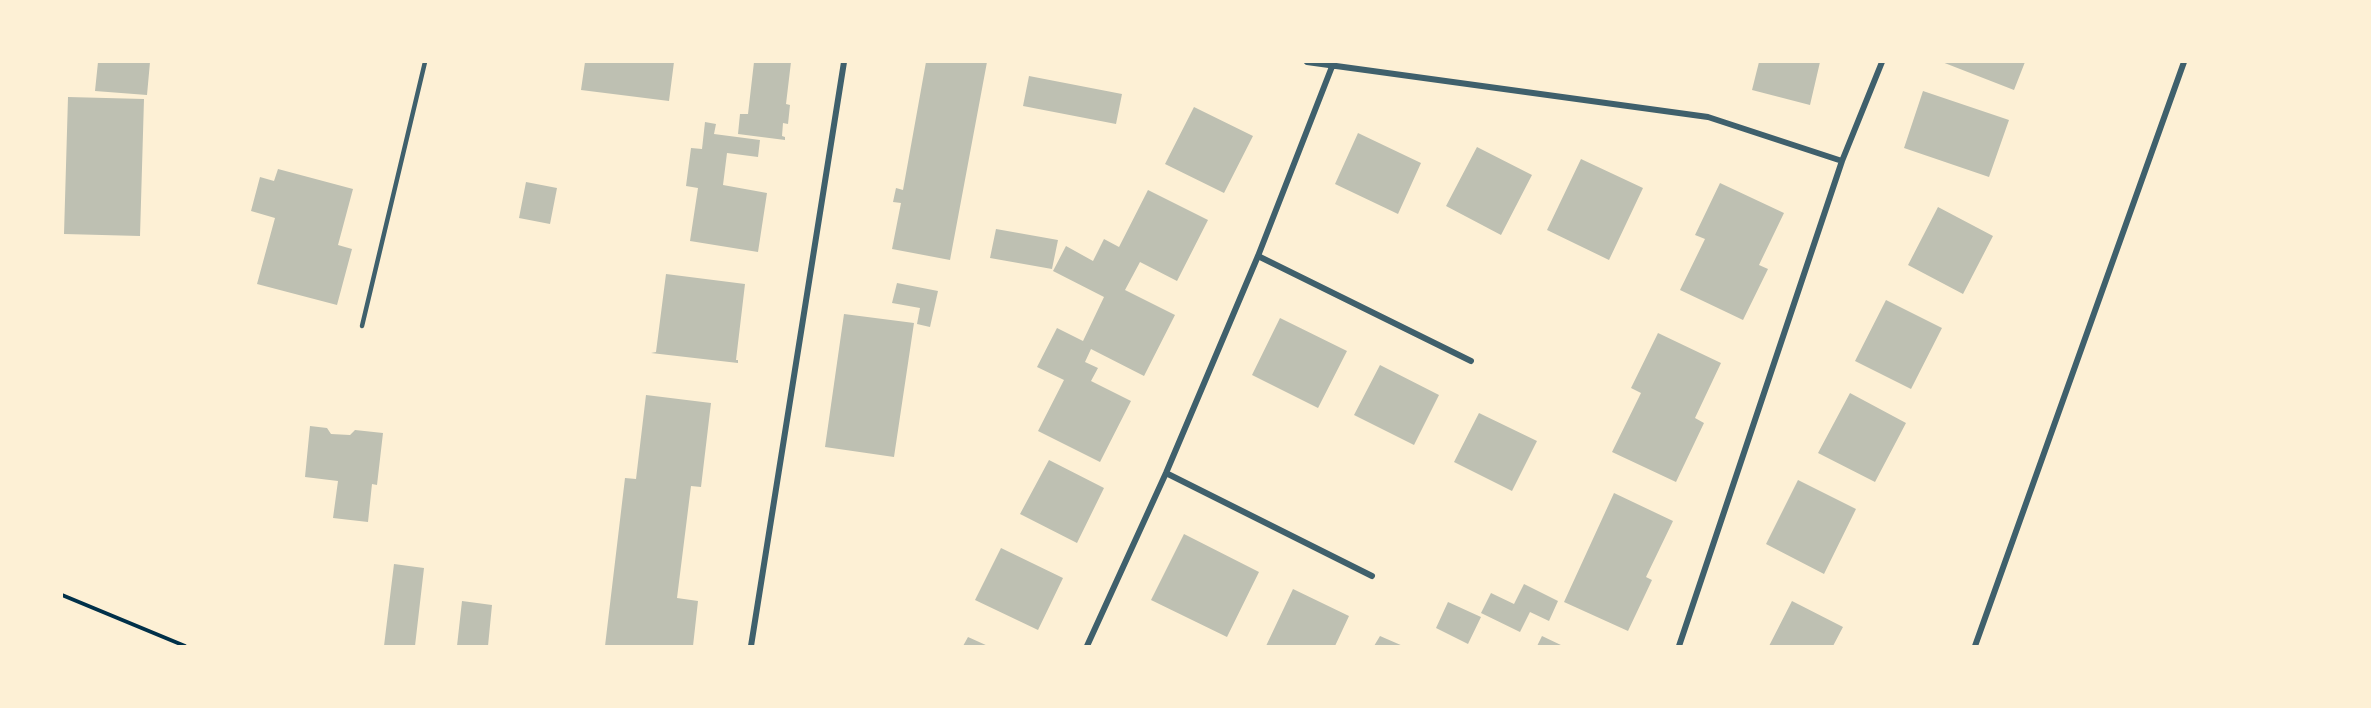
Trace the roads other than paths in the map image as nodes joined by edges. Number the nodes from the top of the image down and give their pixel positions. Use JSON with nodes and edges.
{"nodes":[{"id":1,"x":425,"y":62,"type":"edge"},
{"id":2,"x":844,"y":62,"type":"edge"},
{"id":3,"x":1307,"y":62,"type":"edge"},
{"id":4,"x":1882,"y":62,"type":"edge"},
{"id":5,"x":2184,"y":62,"type":"edge"},
{"id":6,"x":1333,"y":64,"type":"junction"},
{"id":7,"x":1842,"y":161,"type":"junction"},
{"id":8,"x":1258,"y":256,"type":"junction"},
{"id":9,"x":362,"y":326,"type":"dead end"},
{"id":10,"x":1471,"y":361,"type":"dead end"},
{"id":11,"x":1166,"y":473,"type":"junction"},
{"id":12,"x":1371,"y":576,"type":"dead end"},
{"id":13,"x":751,"y":646,"type":"edge"},
{"id":14,"x":1087,"y":646,"type":"edge"},
{"id":15,"x":1679,"y":646,"type":"edge"},
{"id":16,"x":1975,"y":646,"type":"edge"}],
"edges":[{"from":1,"to":9,"type":"lane"},
{"from":2,"to":13,"type":"street"},
{"from":3,"to":6,"type":"street"},
{"from":4,"to":7,"type":"street"},
{"from":5,"to":16,"type":"street"},
{"from":6,"to":7,"type":"street"},
{"from":6,"to":8,"type":"street"},
{"from":7,"to":15,"type":"street"},
{"from":8,"to":10,"type":"street"},
{"from":8,"to":11,"type":"street"},
{"from":11,"to":12,"type":"street"},
{"from":11,"to":14,"type":"street"}]}
